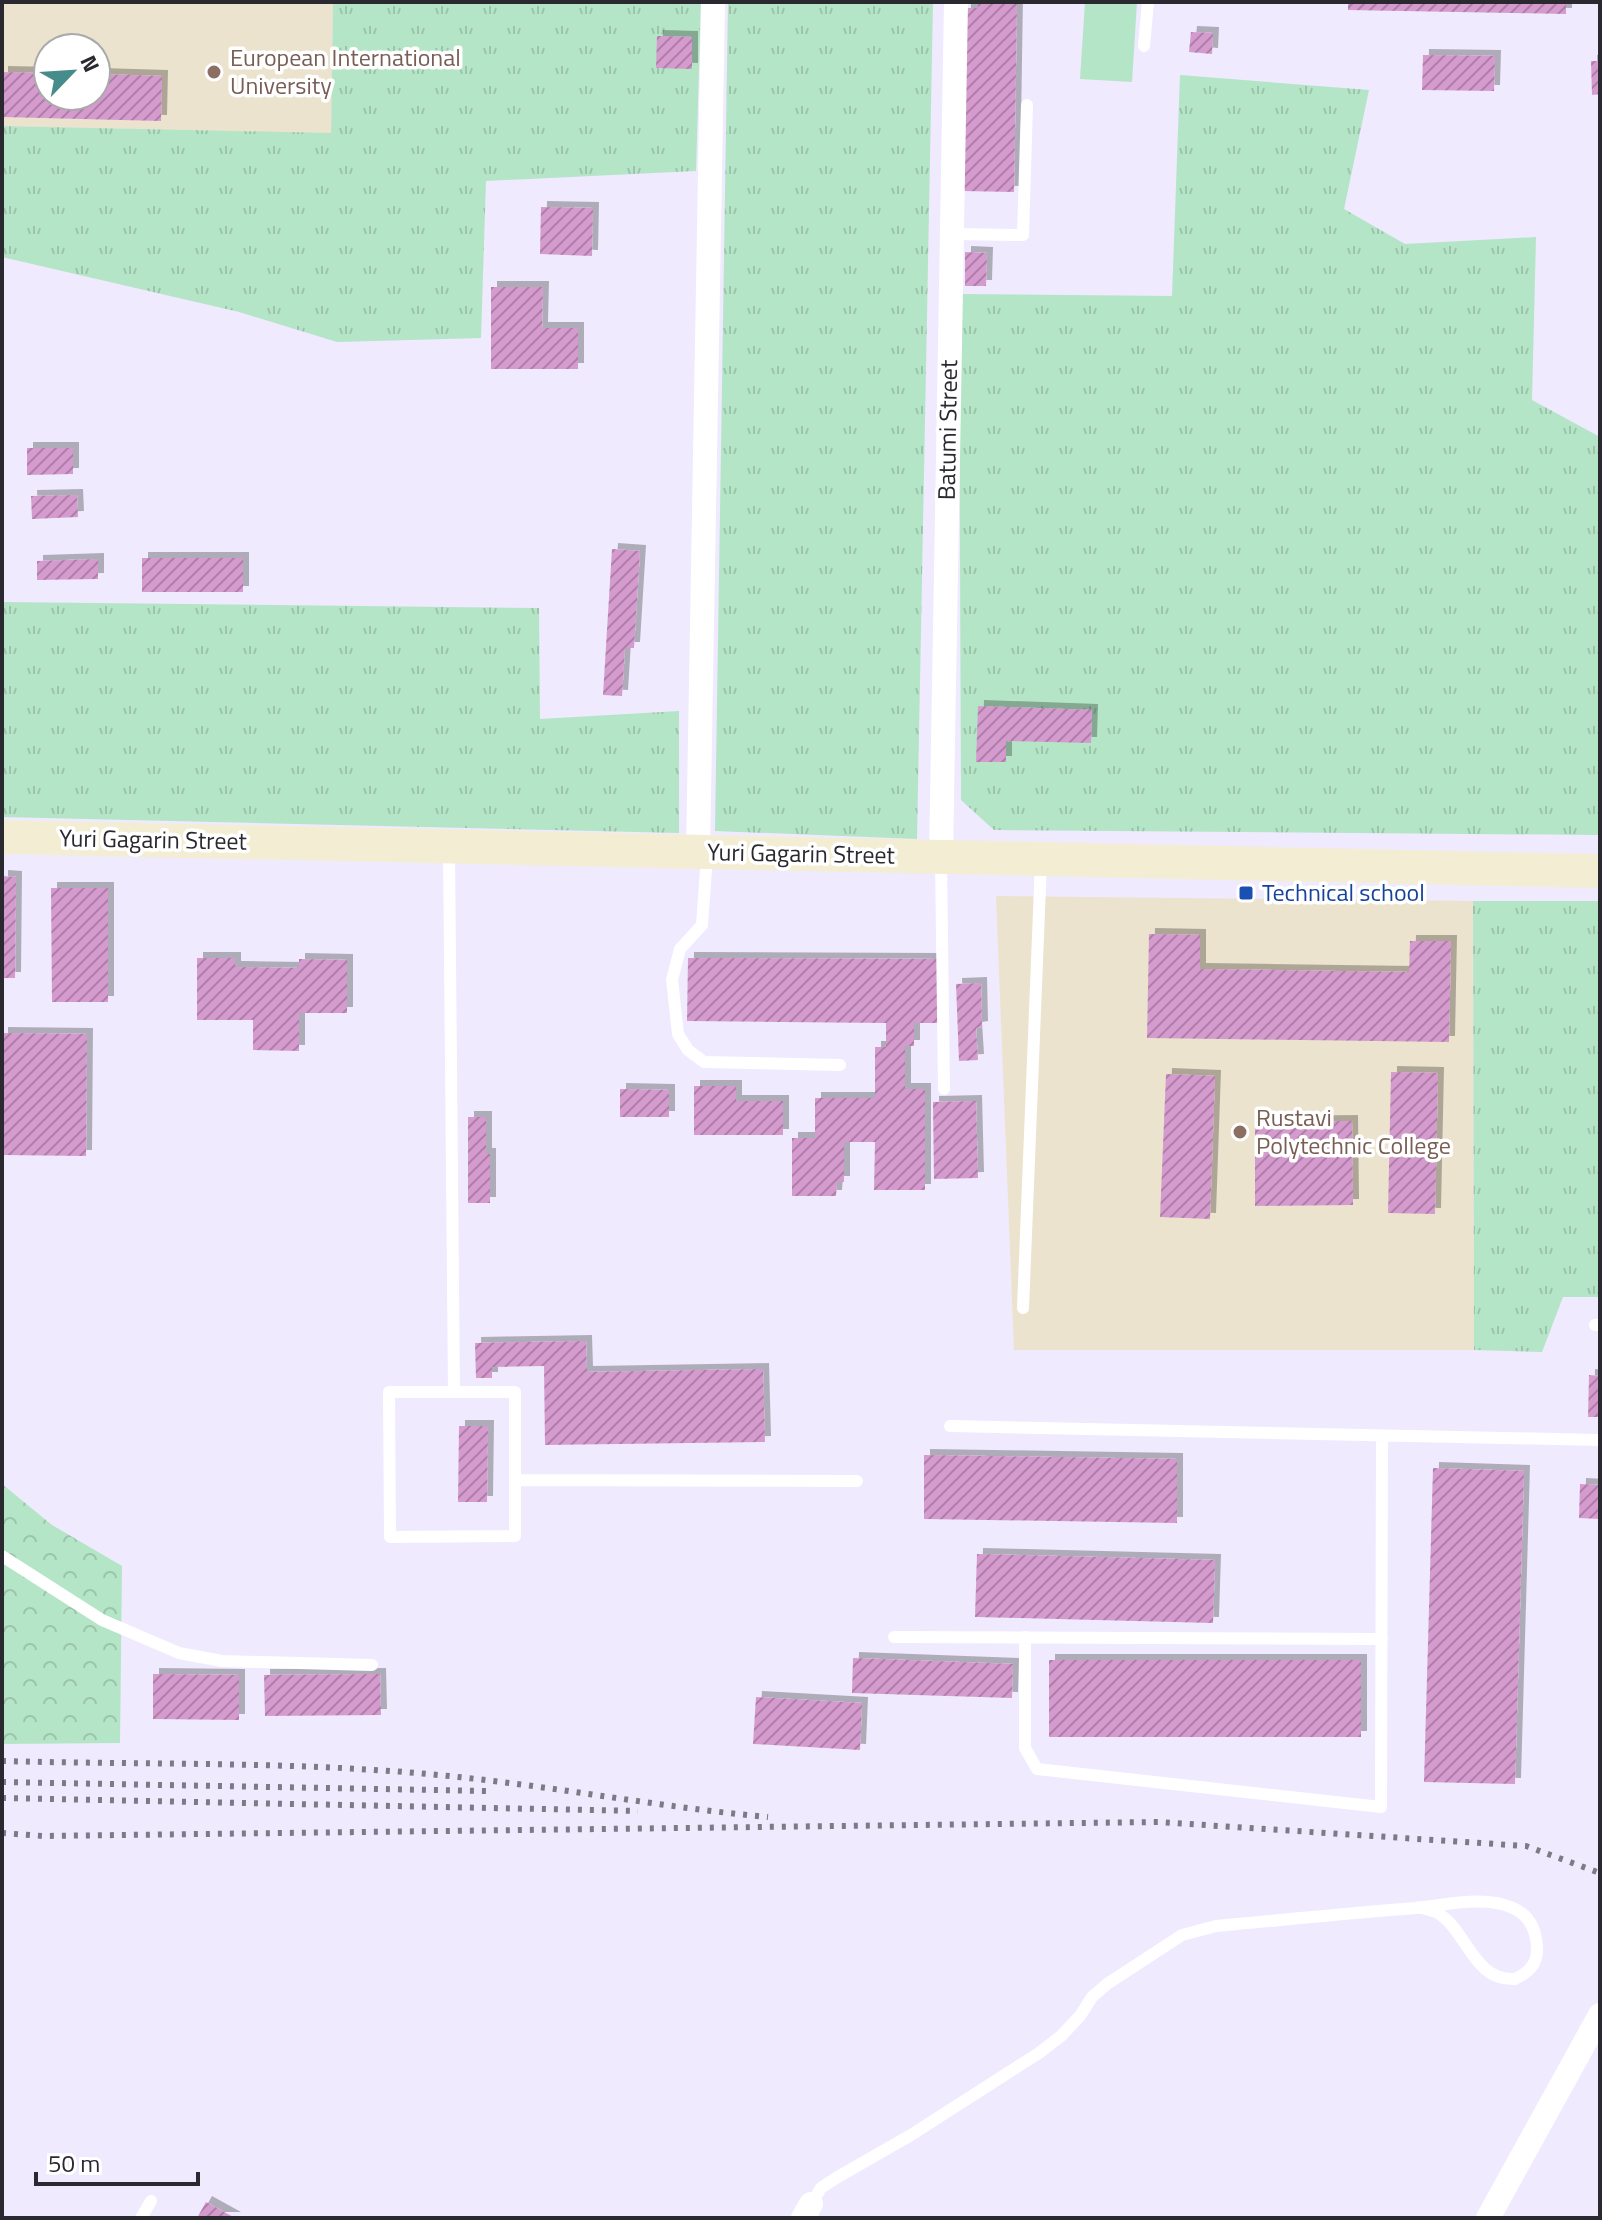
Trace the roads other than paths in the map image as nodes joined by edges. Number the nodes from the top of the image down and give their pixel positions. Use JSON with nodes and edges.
{"nodes":[{"id":1,"x":713,"y":2,"type":"edge"},
{"id":2,"x":956,"y":2,"type":"edge"},
{"id":3,"x":1148,"y":2,"type":"edge"},
{"id":4,"x":1144,"y":46,"type":"dead end"},
{"id":5,"x":1027,"y":105,"type":"dead end"},
{"id":6,"x":952,"y":234,"type":"junction"},
{"id":7,"x":2,"y":837,"type":"edge"},
{"id":8,"x":449,"y":847,"type":"junction"},
{"id":9,"x":703,"y":852,"type":"junction"},
{"id":10,"x":941,"y":857,"type":"junction"},
{"id":11,"x":1041,"y":859,"type":"junction"},
{"id":12,"x":1600,"y":871,"type":"edge"},
{"id":13,"x":840,"y":1065,"type":"dead end"},
{"id":14,"x":944,"y":1089,"type":"dead end"},
{"id":15,"x":1023,"y":1308,"type":"dead end"},
{"id":16,"x":454,"y":1392,"type":"junction"},
{"id":17,"x":950,"y":1426,"type":"dead end"},
{"id":18,"x":1382,"y":1436,"type":"junction"},
{"id":19,"x":1600,"y":1440,"type":"edge"},
{"id":20,"x":515,"y":1480,"type":"junction"},
{"id":21,"x":857,"y":1481,"type":"dead end"},
{"id":22,"x":2,"y":1556,"type":"edge"},
{"id":23,"x":894,"y":1637,"type":"dead end"},
{"id":24,"x":1025,"y":1637,"type":"junction"},
{"id":25,"x":1382,"y":1639,"type":"junction"},
{"id":26,"x":372,"y":1665,"type":"dead end"},
{"id":27,"x":1419,"y":1907,"type":"junction"},
{"id":28,"x":1600,"y":2015,"type":"edge"},
{"id":29,"x":151,"y":2201,"type":"dead end"},
{"id":30,"x":807,"y":2211,"type":"edge"},
{"id":31,"x":141,"y":2218,"type":"edge"},
{"id":32,"x":1488,"y":2218,"type":"edge"}],
"edges":[{"from":1,"to":9,"type":"street"},
{"from":2,"to":6,"type":"street","name":"Batumi Street"},
{"from":3,"to":4,"type":"lane"},
{"from":5,"to":6,"type":"lane"},
{"from":6,"to":10,"type":"street","name":"Batumi Street"},
{"from":7,"to":8,"type":"street","name":"Yuri Gagarin Street"},
{"from":8,"to":9,"type":"street","name":"Yuri Gagarin Street"},
{"from":8,"to":16,"type":"lane"},
{"from":9,"to":10,"type":"street","name":"Yuri Gagarin Street"},
{"from":9,"to":13,"type":"lane"},
{"from":10,"to":11,"type":"street","name":"Yuri Gagarin Street"},
{"from":10,"to":14,"type":"lane"},
{"from":11,"to":12,"type":"street","name":"Yuri Gagarin Street"},
{"from":11,"to":15,"type":"lane"},
{"from":16,"to":20,"type":"lane"},
{"from":16,"to":20,"type":"lane"},
{"from":17,"to":18,"type":"lane"},
{"from":18,"to":19,"type":"lane"},
{"from":18,"to":25,"type":"lane"},
{"from":20,"to":21,"type":"lane"},
{"from":22,"to":26,"type":"lane"},
{"from":23,"to":24,"type":"lane"},
{"from":24,"to":25,"type":"lane"},
{"from":24,"to":25,"type":"lane"},
{"from":27,"to":27,"type":"lane"},
{"from":27,"to":30,"type":"lane"},
{"from":28,"to":32,"type":"street"},
{"from":29,"to":31,"type":"lane"}]}
